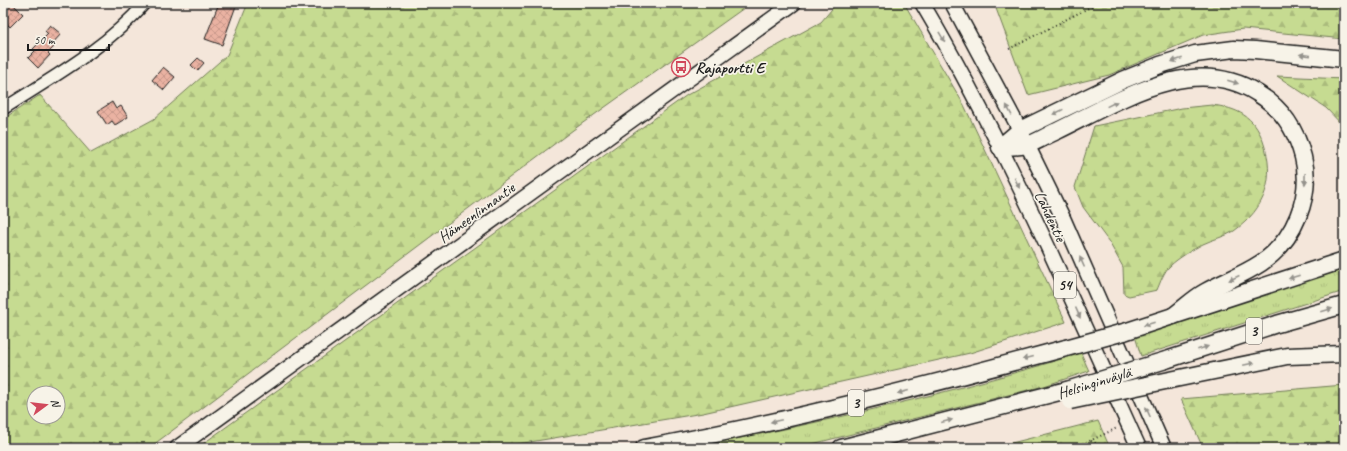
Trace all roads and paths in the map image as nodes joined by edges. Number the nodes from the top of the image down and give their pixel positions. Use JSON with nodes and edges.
{"nodes":[{"id":1,"x":145,"y":3,"type":"edge"},
{"id":2,"x":794,"y":3,"type":"edge"},
{"id":3,"x":922,"y":3,"type":"edge"},
{"id":4,"x":952,"y":3,"type":"edge"},
{"id":5,"x":1098,"y":3,"type":"edge"},
{"id":6,"x":1009,"y":49,"type":"dead end"},
{"id":7,"x":1344,"y":59,"type":"edge"},
{"id":8,"x":3,"y":109,"type":"edge"},
{"id":9,"x":1020,"y":130,"type":"junction"},
{"id":10,"x":1026,"y":145,"type":"junction"},
{"id":11,"x":1000,"y":147,"type":"junction"},
{"id":12,"x":1344,"y":260,"type":"edge"},
{"id":13,"x":1344,"y":305,"type":"edge"},
{"id":14,"x":1174,"y":316,"type":"junction"},
{"id":15,"x":1344,"y":354,"type":"edge"},
{"id":16,"x":1069,"y":396,"type":"junction"},
{"id":17,"x":1128,"y":423,"type":"junction"},
{"id":18,"x":1090,"y":441,"type":"junction"},
{"id":19,"x":177,"y":448,"type":"edge"},
{"id":20,"x":644,"y":448,"type":"edge"},
{"id":21,"x":841,"y":448,"type":"edge"},
{"id":22,"x":1075,"y":448,"type":"edge"},
{"id":23,"x":1106,"y":448,"type":"edge"},
{"id":24,"x":1139,"y":448,"type":"edge"},
{"id":25,"x":1164,"y":448,"type":"edge"}],
"edges":[{"from":1,"to":8,"type":"street"},
{"from":2,"to":19,"type":"main road","name":"Hämeenlinnantie"},
{"from":3,"to":11,"type":"main road","name":"Lahdentie","number":"54","one_way":true},
{"from":9,"to":4,"type":"main road","name":"Lahdentie","number":"54","one_way":true},
{"from":5,"to":6,"type":"path"},
{"from":7,"to":9,"type":"highway","one_way":true},
{"from":9,"to":10,"type":"main road","name":"Lahdentie","number":"54"},
{"from":9,"to":11,"type":"highway"},
{"from":10,"to":11,"type":"highway"},
{"from":10,"to":14,"type":"highway","one_way":true},
{"from":25,"to":10,"type":"main road","name":"Lahdentie","number":"54","one_way":true},
{"from":11,"to":17,"type":"main road","name":"Lahdentie","number":"54","one_way":true},
{"from":12,"to":14,"type":"highway","number":"3","one_way":true},
{"from":16,"to":13,"type":"highway","name":"Helsinginväylä","number":"3","one_way":true,"bridge":true},
{"from":14,"to":20,"type":"highway","number":"3","one_way":true,"bridge":true},
{"from":16,"to":15,"type":"highway","one_way":true,"bridge":true},
{"from":21,"to":16,"type":"highway","name":"Helsinginväylä","number":"3","one_way":true},
{"from":17,"to":18,"type":"path"},
{"from":17,"to":24,"type":"main road","name":"Lahdentie","number":"54"},
{"from":18,"to":22,"type":"path"},
{"from":18,"to":23,"type":"path"}]}
